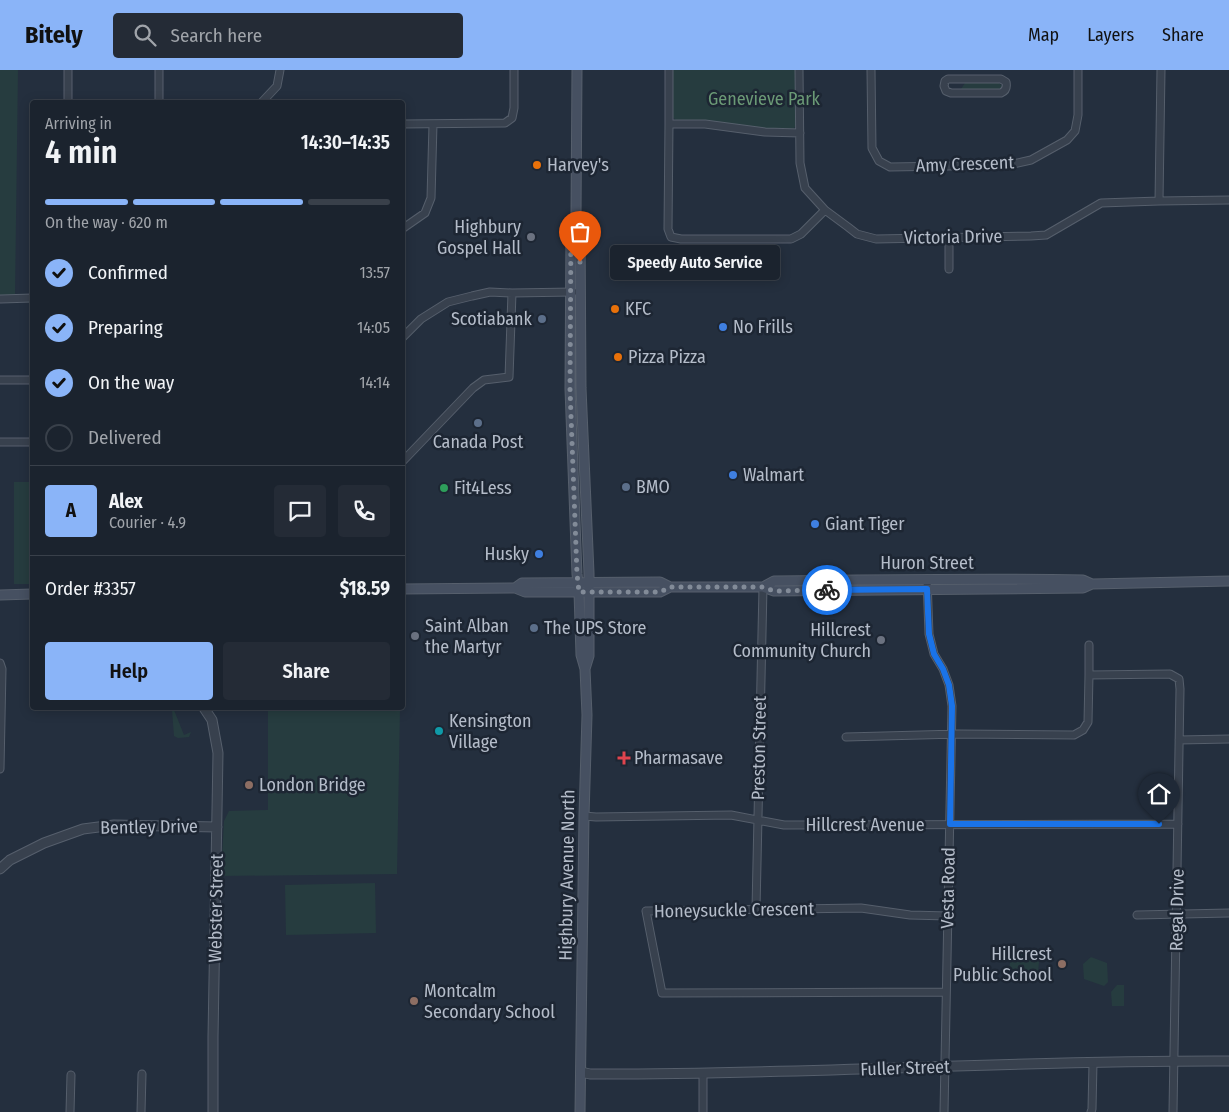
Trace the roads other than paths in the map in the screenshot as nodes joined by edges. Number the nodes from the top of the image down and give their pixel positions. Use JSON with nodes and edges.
{"nodes":[{"id":1,"x":68,"y":70,"type":"edge"},
{"id":2,"x":159,"y":70,"type":"edge"},
{"id":3,"x":280,"y":70,"type":"edge"},
{"id":4,"x":514,"y":70,"type":"edge"},
{"id":5,"x":576,"y":70,"type":"edge"},
{"id":6,"x":669,"y":70,"type":"edge"},
{"id":7,"x":799,"y":70,"type":"edge"},
{"id":8,"x":871,"y":70,"type":"edge"},
{"id":9,"x":974,"y":70,"type":"edge"},
{"id":10,"x":1078,"y":70,"type":"edge"},
{"id":11,"x":1161,"y":70,"type":"edge"},
{"id":12,"x":974,"y":79,"type":"junction"},
{"id":13,"x":68,"y":100,"type":"edge"},
{"id":14,"x":159,"y":100,"type":"edge"},
{"id":15,"x":264,"y":100,"type":"edge"},
{"id":16,"x":405,"y":124,"type":"edge"},
{"id":17,"x":432,"y":124,"type":"junction"},
{"id":18,"x":669,"y":124,"type":"junction"},
{"id":19,"x":800,"y":133,"type":"junction"},
{"id":20,"x":1229,"y":200,"type":"edge"},
{"id":21,"x":1159,"y":201,"type":"junction"},
{"id":22,"x":825,"y":210,"type":"junction"},
{"id":23,"x":405,"y":227,"type":"edge"},
{"id":24,"x":949,"y":238,"type":"junction"},
{"id":25,"x":949,"y":269,"type":"dead end"},
{"id":26,"x":576,"y":292,"type":"junction"},
{"id":27,"x":512,"y":294,"type":"junction"},
{"id":28,"x":1,"y":298,"type":"edge"},
{"id":29,"x":30,"y":298,"type":"edge"},
{"id":30,"x":405,"y":335,"type":"edge"},
{"id":31,"x":0,"y":380,"type":"edge"},
{"id":32,"x":30,"y":380,"type":"edge"},
{"id":33,"x":0,"y":442,"type":"edge"},
{"id":34,"x":30,"y":442,"type":"edge"},
{"id":35,"x":405,"y":459,"type":"edge"},
{"id":36,"x":927,"y":579,"type":"junction"},
{"id":37,"x":1229,"y":581,"type":"edge"},
{"id":38,"x":578,"y":582,"type":"junction"},
{"id":39,"x":589,"y":582,"type":"junction"},
{"id":40,"x":1092,"y":584,"type":"junction"},
{"id":41,"x":670,"y":587,"type":"junction"},
{"id":42,"x":763,"y":587,"type":"junction"},
{"id":43,"x":515,"y":588,"type":"junction"},
{"id":44,"x":405,"y":589,"type":"edge"},
{"id":45,"x":927,"y":589,"type":"junction"},
{"id":46,"x":584,"y":592,"type":"junction"},
{"id":47,"x":30,"y":594,"type":"edge"},
{"id":48,"x":0,"y":595,"type":"edge"},
{"id":49,"x":1089,"y":645,"type":"dead end"},
{"id":50,"x":0,"y":663,"type":"edge"},
{"id":51,"x":1089,"y":675,"type":"junction"},
{"id":52,"x":0,"y":707,"type":"edge"},
{"id":53,"x":205,"y":710,"type":"edge"},
{"id":54,"x":951,"y":734,"type":"junction"},
{"id":55,"x":846,"y":737,"type":"dead end"},
{"id":56,"x":1229,"y":739,"type":"edge"},
{"id":57,"x":1179,"y":740,"type":"junction"},
{"id":58,"x":0,"y":768,"type":"edge"},
{"id":59,"x":584,"y":816,"type":"junction"},
{"id":60,"x":758,"y":820,"type":"junction"},
{"id":61,"x":950,"y":824,"type":"junction"},
{"id":62,"x":1178,"y":824,"type":"junction"},
{"id":63,"x":217,"y":827,"type":"junction"},
{"id":64,"x":0,"y":869,"type":"edge"},
{"id":65,"x":756,"y":909,"type":"junction"},
{"id":66,"x":1229,"y":913,"type":"edge"},
{"id":67,"x":1177,"y":914,"type":"junction"},
{"id":68,"x":1137,"y":915,"type":"dead end"},
{"id":69,"x":948,"y":916,"type":"junction"},
{"id":70,"x":946,"y":992,"type":"junction"},
{"id":71,"x":1174,"y":1061,"type":"junction"},
{"id":72,"x":1229,"y":1061,"type":"edge"},
{"id":73,"x":1093,"y":1063,"type":"junction"},
{"id":74,"x":945,"y":1066,"type":"junction"},
{"id":75,"x":581,"y":1072,"type":"junction"},
{"id":76,"x":142,"y":1074,"type":"dead end"},
{"id":77,"x":703,"y":1074,"type":"junction"},
{"id":78,"x":71,"y":1075,"type":"dead end"},
{"id":79,"x":70,"y":1112,"type":"edge"},
{"id":80,"x":141,"y":1112,"type":"edge"},
{"id":81,"x":213,"y":1112,"type":"edge"},
{"id":82,"x":580,"y":1112,"type":"edge"},
{"id":83,"x":704,"y":1112,"type":"edge"},
{"id":84,"x":944,"y":1112,"type":"edge"},
{"id":85,"x":1091,"y":1112,"type":"edge"},
{"id":86,"x":1172,"y":1112,"type":"edge"}],
"edges":[{"from":1,"to":13,"type":"street"},
{"from":2,"to":14,"type":"street"},
{"from":3,"to":15,"type":"street"},
{"from":4,"to":17,"type":"street"},
{"from":5,"to":26,"type":"main road","name":"Highbury Avenue North"},
{"from":6,"to":18,"type":"street"},
{"from":7,"to":19,"type":"street","name":"Victoria Drive"},
{"from":8,"to":10,"type":"street","name":"Amy Crescent"},
{"from":9,"to":12,"type":"street"},
{"from":11,"to":21,"type":"street"},
{"from":12,"to":12,"type":"street"},
{"from":16,"to":17,"type":"street"},
{"from":17,"to":23,"type":"street"},
{"from":18,"to":19,"type":"street"},
{"from":18,"to":22,"type":"street"},
{"from":19,"to":22,"type":"street","name":"Victoria Drive"},
{"from":20,"to":21,"type":"street","name":"Victoria Drive"},
{"from":21,"to":24,"type":"street","name":"Victoria Drive"},
{"from":22,"to":24,"type":"street","name":"Victoria Drive"},
{"from":24,"to":25,"type":"street"},
{"from":26,"to":27,"type":"street"},
{"from":26,"to":38,"type":"main road","name":"Highbury Avenue North"},
{"from":26,"to":39,"type":"main road","name":"Highbury Avenue North"},
{"from":27,"to":30,"type":"street"},
{"from":27,"to":35,"type":"street"},
{"from":28,"to":29,"type":"street"},
{"from":31,"to":32,"type":"street"},
{"from":33,"to":34,"type":"street"},
{"from":36,"to":40,"type":"main road","name":"Huron Street"},
{"from":36,"to":42,"type":"main road","name":"Huron Street"},
{"from":36,"to":45,"type":"street","name":"Vesta Road"},
{"from":37,"to":40,"type":"main road","name":"Huron Street"},
{"from":38,"to":39,"type":"main road","name":"Huron Street"},
{"from":38,"to":43,"type":"main road","name":"Huron Street"},
{"from":38,"to":46,"type":"main road","name":"Highbury Avenue North"},
{"from":39,"to":41,"type":"main road","name":"Huron Street"},
{"from":39,"to":46,"type":"main road","name":"Highbury Avenue North"},
{"from":40,"to":45,"type":"main road","name":"Huron Street"},
{"from":41,"to":42,"type":"main road","name":"Huron Street"},
{"from":41,"to":46,"type":"main road","name":"Huron Street"},
{"from":42,"to":45,"type":"main road","name":"Huron Street"},
{"from":42,"to":60,"type":"street","name":"Preston Street"},
{"from":43,"to":44,"type":"main road","name":"Huron Street"},
{"from":43,"to":46,"type":"main road","name":"Huron Street"},
{"from":45,"to":54,"type":"street","name":"Vesta Road"},
{"from":46,"to":59,"type":"main road","name":"Highbury Avenue North"},
{"from":47,"to":48,"type":"main road"},
{"from":49,"to":51,"type":"street"},
{"from":50,"to":52,"type":"street"},
{"from":51,"to":54,"type":"street"},
{"from":51,"to":57,"type":"street","name":"Regal Drive"},
{"from":52,"to":58,"type":"street"},
{"from":53,"to":63,"type":"street","name":"Webster Street"},
{"from":54,"to":55,"type":"street"},
{"from":54,"to":61,"type":"street","name":"Vesta Road"},
{"from":56,"to":57,"type":"street"},
{"from":57,"to":62,"type":"street","name":"Regal Drive"},
{"from":59,"to":60,"type":"street","name":"Hillcrest Avenue"},
{"from":59,"to":75,"type":"main road","name":"Highbury Avenue North"},
{"from":60,"to":61,"type":"street","name":"Hillcrest Avenue"},
{"from":60,"to":65,"type":"street","name":"Preston Street"},
{"from":61,"to":62,"type":"street","name":"Hillcrest Avenue"},
{"from":61,"to":69,"type":"street","name":"Vesta Road"},
{"from":62,"to":67,"type":"street","name":"Regal Drive"},
{"from":63,"to":64,"type":"street","name":"Bentley Drive"},
{"from":63,"to":81,"type":"street","name":"Webster Street"},
{"from":65,"to":69,"type":"street","name":"Honeysuckle Crescent"},
{"from":65,"to":70,"type":"street","name":"Honeysuckle Crescent"},
{"from":66,"to":67,"type":"street"},
{"from":67,"to":68,"type":"street"},
{"from":67,"to":71,"type":"street","name":"Regal Drive"},
{"from":69,"to":70,"type":"street","name":"Vesta Road"},
{"from":70,"to":74,"type":"street","name":"Vesta Road"},
{"from":71,"to":72,"type":"street","name":"Fuller Street"},
{"from":71,"to":73,"type":"street","name":"Fuller Street"},
{"from":71,"to":86,"type":"street","name":"Regal Drive"},
{"from":73,"to":74,"type":"street","name":"Fuller Street"},
{"from":73,"to":85,"type":"street"},
{"from":74,"to":77,"type":"street","name":"Fuller Street"},
{"from":74,"to":84,"type":"street","name":"Vesta Road"},
{"from":75,"to":77,"type":"street","name":"Fuller Street"},
{"from":75,"to":82,"type":"main road","name":"Highbury Avenue North"},
{"from":76,"to":80,"type":"street"},
{"from":77,"to":83,"type":"street"},
{"from":78,"to":79,"type":"street"}]}
